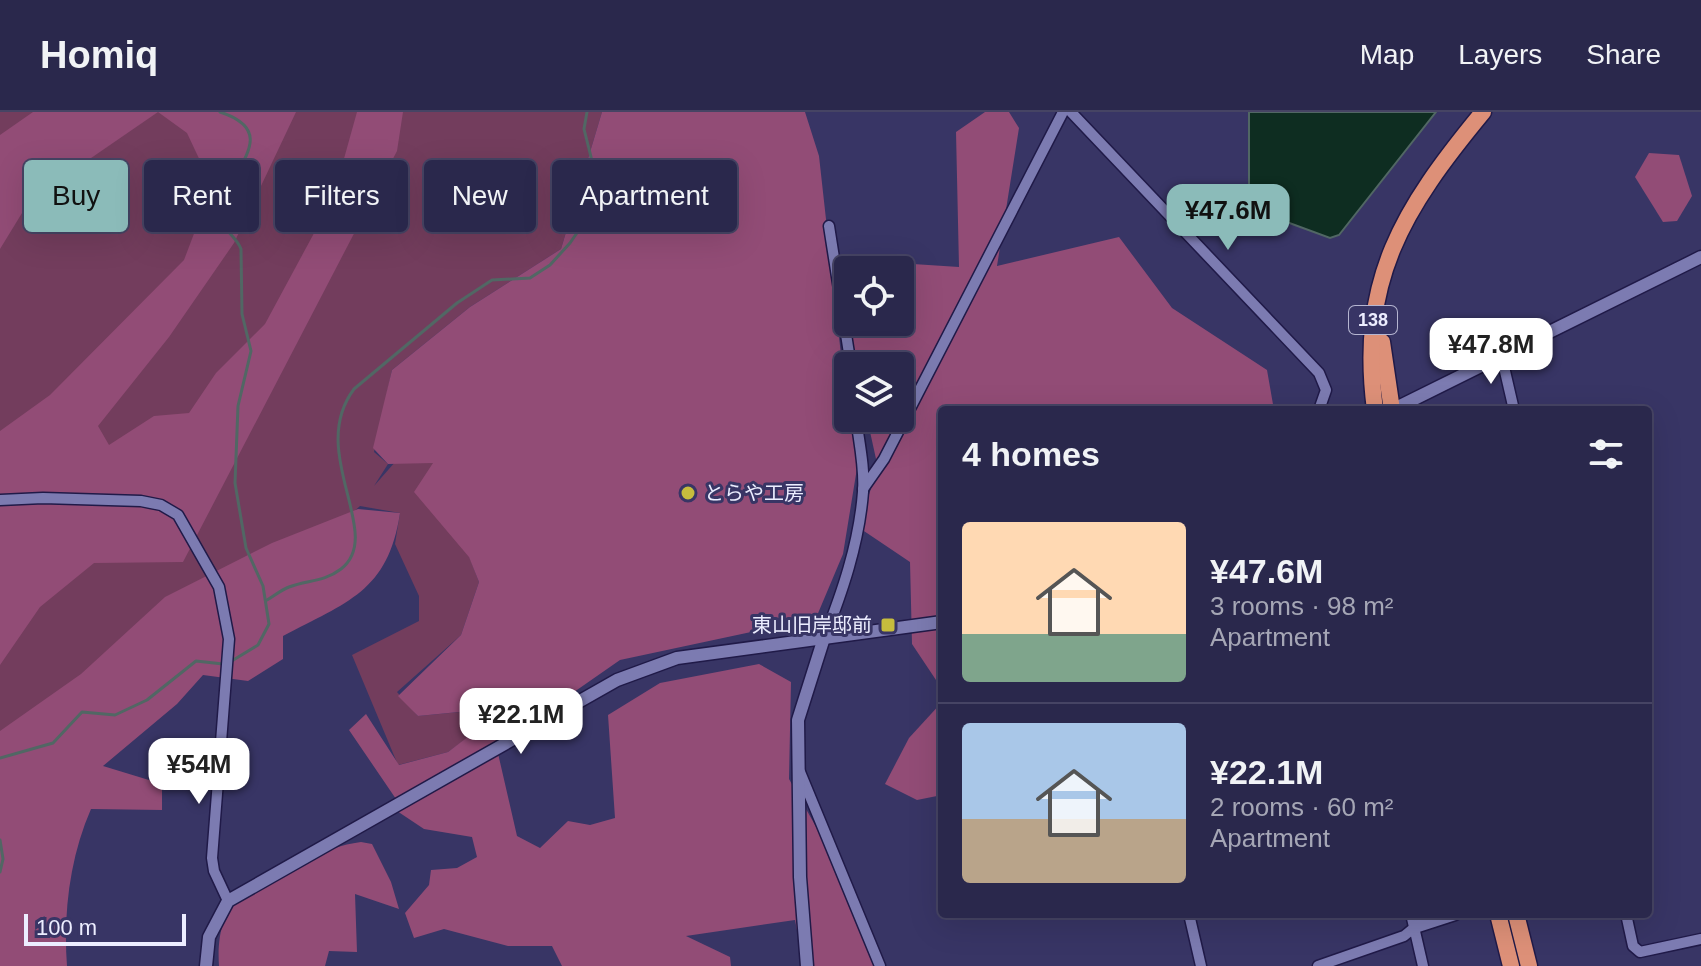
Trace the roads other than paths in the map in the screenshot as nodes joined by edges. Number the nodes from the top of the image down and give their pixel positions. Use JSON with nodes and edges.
{"nodes":[{"id":1,"x":1063,"y":112,"type":"edge"},
{"id":2,"x":1071,"y":112,"type":"edge"},
{"id":3,"x":1483,"y":112,"type":"edge"},
{"id":4,"x":829,"y":226,"type":"dead end"},
{"id":5,"x":1398,"y":235,"type":"junction"},
{"id":6,"x":1701,"y":257,"type":"edge"},
{"id":7,"x":849,"y":352,"type":"edge"},
{"id":8,"x":1501,"y":354,"type":"junction"},
{"id":9,"x":1320,"y":406,"type":"edge"},
{"id":10,"x":1375,"y":406,"type":"edge"},
{"id":11,"x":1391,"y":406,"type":"edge"},
{"id":12,"x":1400,"y":406,"type":"edge"},
{"id":13,"x":1513,"y":406,"type":"edge"},
{"id":14,"x":857,"y":432,"type":"edge"},
{"id":15,"x":863,"y":489,"type":"junction"},
{"id":16,"x":0,"y":500,"type":"edge"},
{"id":17,"x":938,"y":623,"type":"edge"},
{"id":18,"x":823,"y":641,"type":"junction"},
{"id":19,"x":796,"y":765,"type":"junction"},
{"id":20,"x":228,"y":901,"type":"junction"},
{"id":21,"x":1190,"y":918,"type":"edge"},
{"id":22,"x":1499,"y":918,"type":"edge"},
{"id":23,"x":1517,"y":918,"type":"edge"},
{"id":24,"x":1627,"y":918,"type":"edge"},
{"id":25,"x":1413,"y":921,"type":"edge"},
{"id":26,"x":1701,"y":939,"type":"edge"},
{"id":27,"x":206,"y":966,"type":"edge"},
{"id":28,"x":807,"y":966,"type":"edge"},
{"id":29,"x":880,"y":966,"type":"edge"},
{"id":30,"x":1201,"y":966,"type":"edge"},
{"id":31,"x":1318,"y":966,"type":"edge"},
{"id":32,"x":1423,"y":966,"type":"edge"},
{"id":33,"x":1511,"y":966,"type":"edge"},
{"id":34,"x":1529,"y":966,"type":"edge"}],
"edges":[{"from":1,"to":15,"type":"street"},
{"from":2,"to":9,"type":"street"},
{"from":3,"to":5,"type":"highway","number":"138"},
{"from":4,"to":7,"type":"street"},
{"from":5,"to":10,"type":"highway","number":"138"},
{"from":5,"to":11,"type":"highway","number":"138"},
{"from":6,"to":8,"type":"street"},
{"from":8,"to":12,"type":"street"},
{"from":8,"to":13,"type":"street"},
{"from":14,"to":15,"type":"street"},
{"from":15,"to":18,"type":"street"},
{"from":16,"to":20,"type":"street"},
{"from":17,"to":18,"type":"street"},
{"from":18,"to":19,"type":"street"},
{"from":18,"to":20,"type":"street"},
{"from":19,"to":28,"type":"street"},
{"from":19,"to":29,"type":"street"},
{"from":20,"to":27,"type":"street"},
{"from":21,"to":30,"type":"street"},
{"from":22,"to":33,"type":"highway"},
{"from":23,"to":34,"type":"highway"},
{"from":24,"to":26,"type":"street"},
{"from":25,"to":31,"type":"street"},
{"from":25,"to":32,"type":"street"}]}
